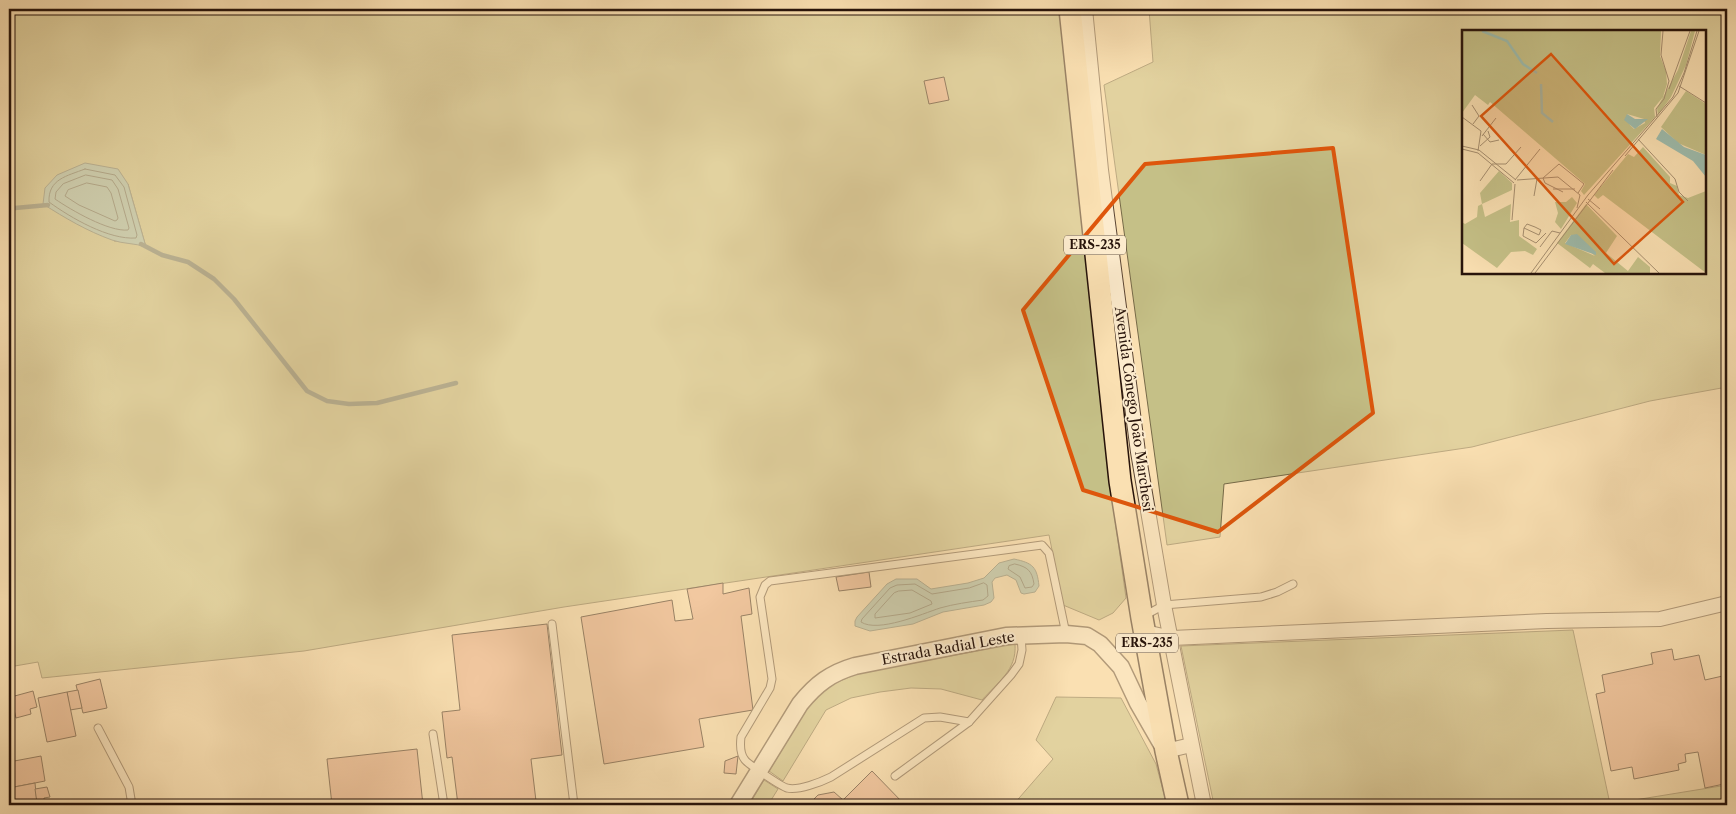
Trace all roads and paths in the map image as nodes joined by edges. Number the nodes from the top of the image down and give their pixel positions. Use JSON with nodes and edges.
{"nodes":[{"id":1,"x":1070,"y":9,"type":"edge"},
{"id":2,"x":1085,"y":9,"type":"edge"},
{"id":3,"x":1293,"y":584,"type":"dead end"},
{"id":4,"x":1727,"y":603,"type":"edge"},
{"id":5,"x":1164,"y":605,"type":"junction"},
{"id":6,"x":552,"y":624,"type":"dead end"},
{"id":7,"x":1143,"y":625,"type":"junction"},
{"id":8,"x":1066,"y":634,"type":"junction"},
{"id":9,"x":1021,"y":635,"type":"junction"},
{"id":10,"x":1172,"y":638,"type":"junction"},
{"id":11,"x":969,"y":722,"type":"junction"},
{"id":12,"x":98,"y":728,"type":"dead end"},
{"id":13,"x":433,"y":734,"type":"dead end"},
{"id":14,"x":1191,"y":745,"type":"junction"},
{"id":15,"x":1166,"y":751,"type":"junction"},
{"id":16,"x":759,"y":770,"type":"junction"},
{"id":17,"x":895,"y":776,"type":"dead end"},
{"id":18,"x":132,"y":805,"type":"edge"},
{"id":19,"x":444,"y":805,"type":"edge"},
{"id":20,"x":574,"y":805,"type":"edge"},
{"id":21,"x":738,"y":805,"type":"edge"},
{"id":22,"x":1178,"y":805,"type":"edge"},
{"id":23,"x":1204,"y":805,"type":"edge"}],
"edges":[{"from":1,"to":7,"type":"main road","number":"ERS-235"},
{"from":2,"to":5,"type":"street","name":"Avenida Cônego João Marchesi"},
{"from":3,"to":5,"type":"lane"},
{"from":4,"to":10,"type":"street"},
{"from":5,"to":7,"type":"lane"},
{"from":5,"to":10,"type":"street","name":"Avenida Cônego João Marchesi"},
{"from":6,"to":20,"type":"lane"},
{"from":7,"to":10,"type":"street"},
{"from":7,"to":15,"type":"main road","number":"ERS-235"},
{"from":8,"to":9,"type":"street","name":"Estrada Radial Leste"},
{"from":8,"to":15,"type":"street","name":"Estrada Radial Leste"},
{"from":8,"to":16,"type":"lane"},
{"from":9,"to":11,"type":"lane"},
{"from":9,"to":16,"type":"street","name":"Estrada Radial Leste"},
{"from":10,"to":14,"type":"street","name":"Avenida Cônego João Marchesi"},
{"from":11,"to":16,"type":"lane"},
{"from":11,"to":17,"type":"lane"},
{"from":12,"to":18,"type":"lane"},
{"from":13,"to":19,"type":"lane"},
{"from":14,"to":15,"type":"street"},
{"from":14,"to":23,"type":"street","name":"Avenida Cônego João Marchesi"},
{"from":15,"to":22,"type":"main road","number":"ERS-235"},
{"from":16,"to":21,"type":"street","name":"Estrada Radial Leste"}]}
